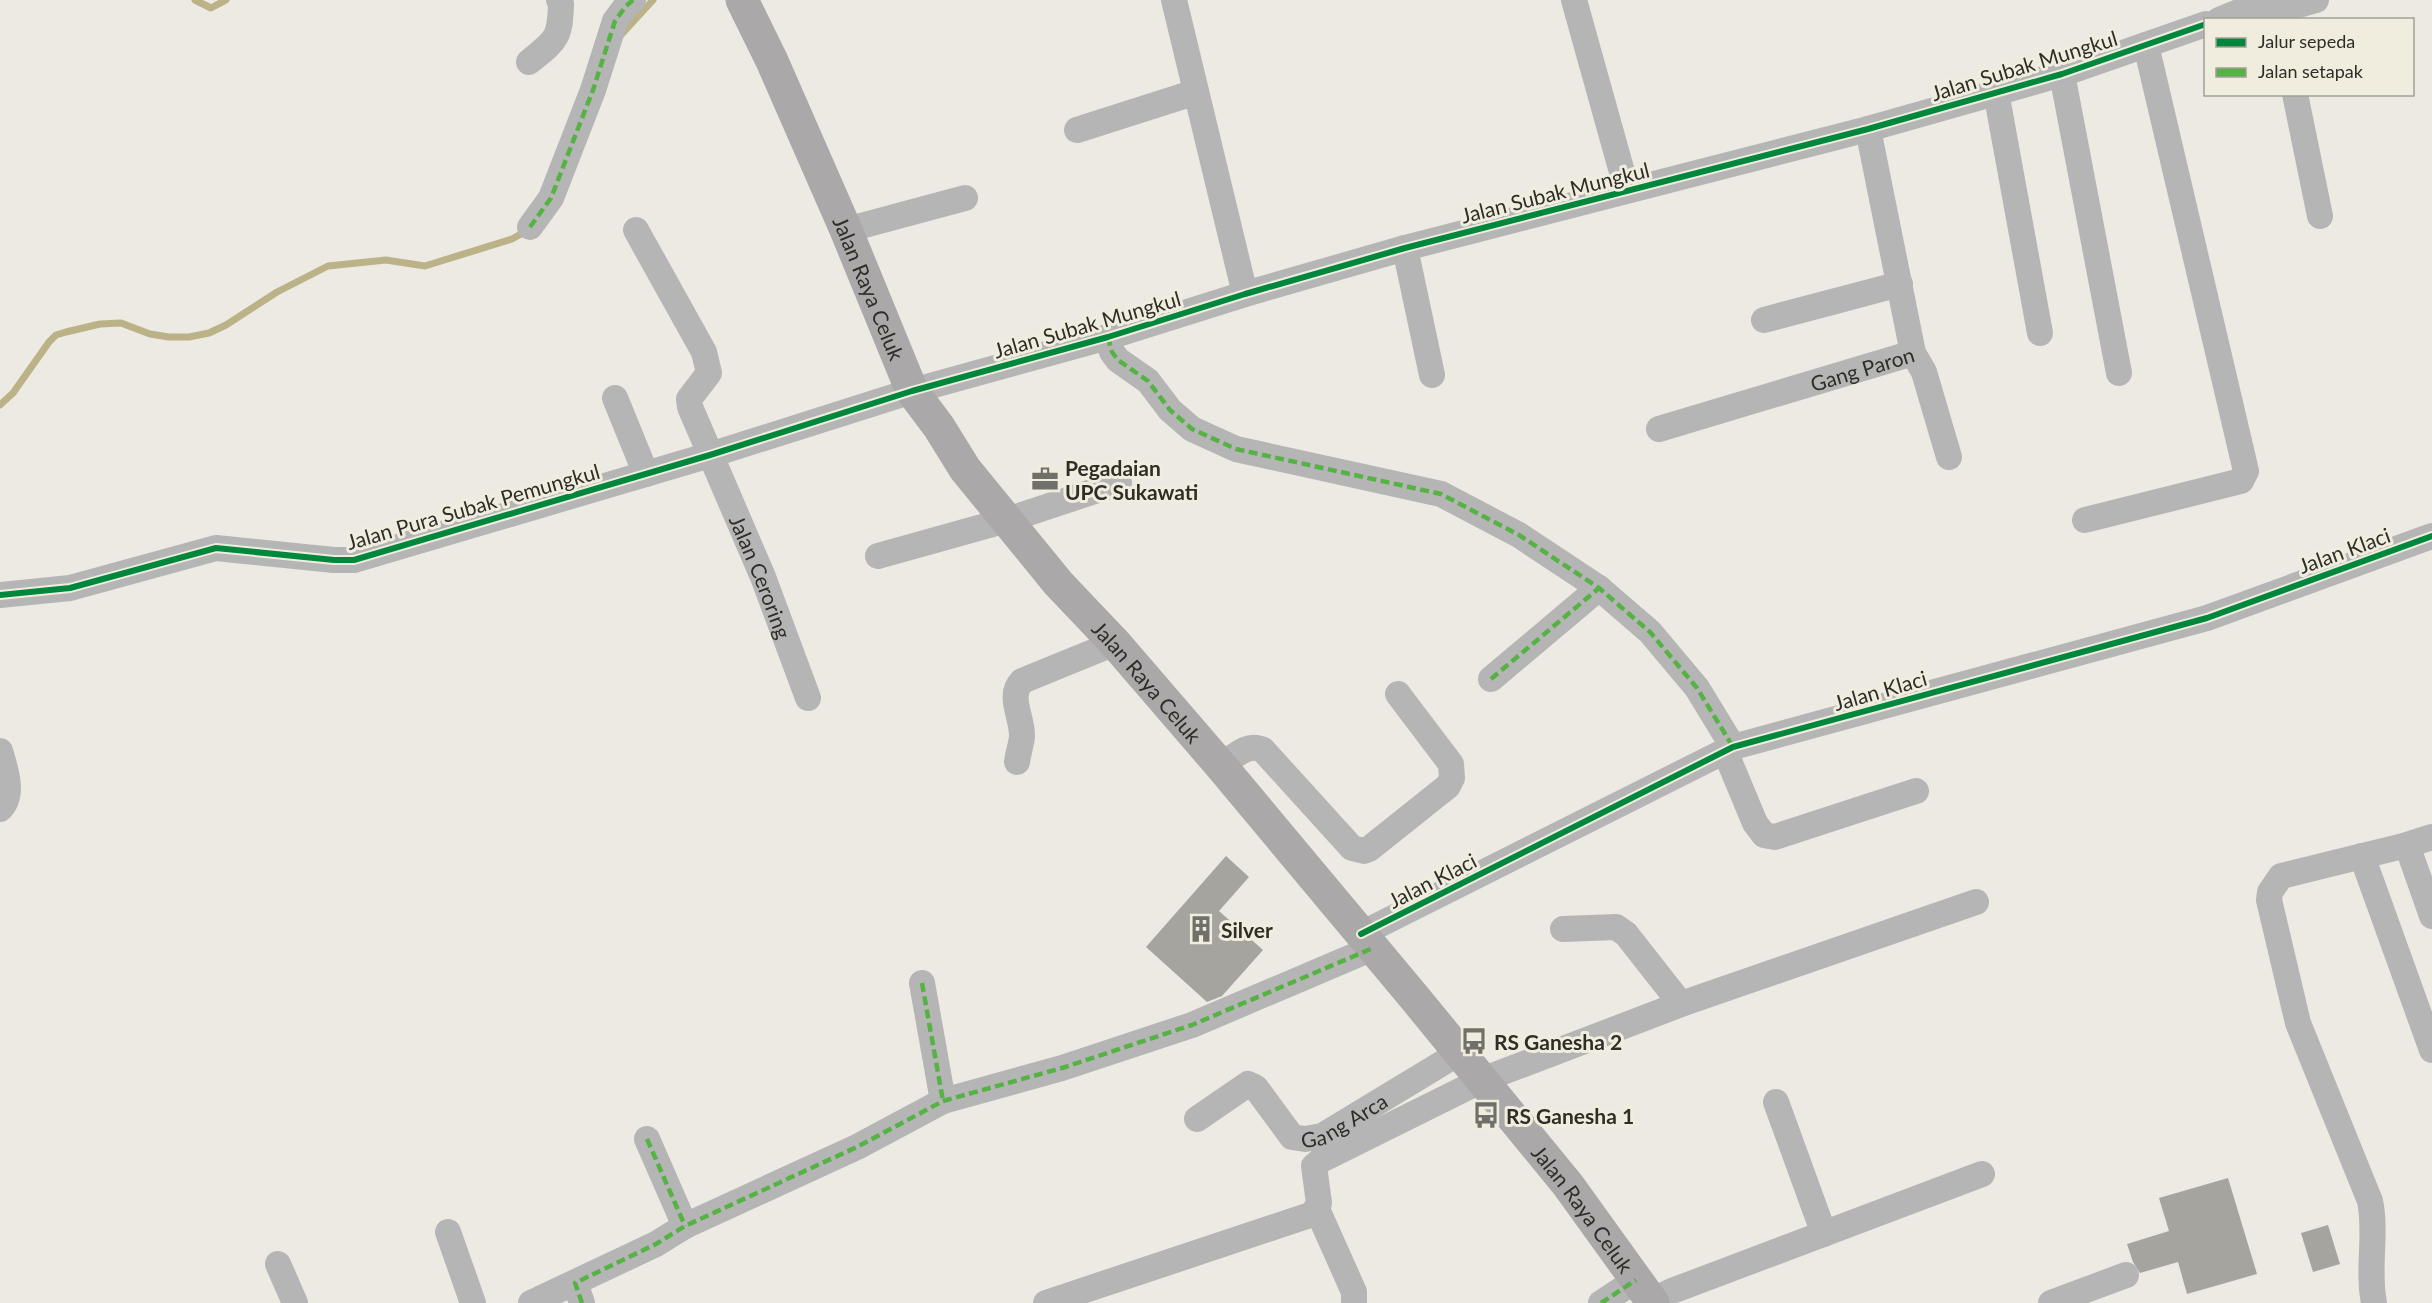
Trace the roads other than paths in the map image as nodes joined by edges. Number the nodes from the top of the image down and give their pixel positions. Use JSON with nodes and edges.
{"nodes":[{"id":1,"x":559,"y":0,"type":"edge"},
{"id":2,"x":633,"y":0,"type":"edge"},
{"id":3,"x":742,"y":0,"type":"edge"},
{"id":4,"x":1174,"y":0,"type":"edge"},
{"id":5,"x":1574,"y":0,"type":"edge"},
{"id":6,"x":2316,"y":0,"type":"edge"},
{"id":7,"x":2275,"y":16,"type":"edge"},
{"id":8,"x":2224,"y":18,"type":"edge"},
{"id":9,"x":2204,"y":24,"type":"edge"},
{"id":10,"x":2146,"y":45,"type":"junction"},
{"id":11,"x":529,"y":62,"type":"dead end"},
{"id":12,"x":2062,"y":74,"type":"junction"},
{"id":13,"x":1196,"y":92,"type":"junction"},
{"id":14,"x":1996,"y":93,"type":"junction"},
{"id":15,"x":2295,"y":96,"type":"edge"},
{"id":16,"x":1868,"y":129,"type":"junction"},
{"id":17,"x":1077,"y":130,"type":"dead end"},
{"id":18,"x":1627,"y":190,"type":"junction"},
{"id":19,"x":965,"y":198,"type":"dead end"},
{"id":20,"x":2320,"y":216,"type":"dead end"},
{"id":21,"x":530,"y":227,"type":"dead end"},
{"id":22,"x":636,"y":230,"type":"dead end"},
{"id":23,"x":846,"y":230,"type":"junction"},
{"id":24,"x":1405,"y":248,"type":"junction"},
{"id":25,"x":1900,"y":284,"type":"junction"},
{"id":26,"x":1245,"y":294,"type":"junction"},
{"id":27,"x":1764,"y":320,"type":"dead end"},
{"id":28,"x":2040,"y":333,"type":"dead end"},
{"id":29,"x":1108,"y":337,"type":"junction"},
{"id":30,"x":1912,"y":353,"type":"junction"},
{"id":31,"x":2119,"y":373,"type":"dead end"},
{"id":32,"x":1432,"y":375,"type":"dead end"},
{"id":33,"x":912,"y":391,"type":"junction"},
{"id":34,"x":615,"y":398,"type":"dead end"},
{"id":35,"x":1659,"y":429,"type":"dead end"},
{"id":36,"x":710,"y":455,"type":"junction"},
{"id":37,"x":1949,"y":457,"type":"dead end"},
{"id":38,"x":646,"y":474,"type":"junction"},
{"id":39,"x":1119,"y":483,"type":"dead end"},
{"id":40,"x":1007,"y":520,"type":"junction"},
{"id":41,"x":2085,"y":520,"type":"dead end"},
{"id":42,"x":2431,"y":537,"type":"edge"},
{"id":43,"x":878,"y":556,"type":"dead end"},
{"id":44,"x":1599,"y":588,"type":"junction"},
{"id":45,"x":0,"y":595,"type":"edge"},
{"id":46,"x":1115,"y":643,"type":"junction"},
{"id":47,"x":1491,"y":678,"type":"dead end"},
{"id":48,"x":1398,"y":694,"type":"dead end"},
{"id":49,"x":808,"y":698,"type":"dead end"},
{"id":50,"x":1729,"y":749,"type":"junction"},
{"id":51,"x":0,"y":751,"type":"edge"},
{"id":52,"x":1017,"y":762,"type":"dead end"},
{"id":53,"x":1221,"y":765,"type":"junction"},
{"id":54,"x":1916,"y":791,"type":"dead end"},
{"id":55,"x":0,"y":809,"type":"edge"},
{"id":56,"x":2432,"y":837,"type":"edge"},
{"id":57,"x":2407,"y":845,"type":"junction"},
{"id":58,"x":2362,"y":856,"type":"junction"},
{"id":59,"x":1976,"y":902,"type":"dead end"},
{"id":60,"x":2432,"y":916,"type":"edge"},
{"id":61,"x":1563,"y":929,"type":"dead end"},
{"id":62,"x":1367,"y":941,"type":"junction"},
{"id":63,"x":922,"y":983,"type":"dead end"},
{"id":64,"x":1681,"y":1004,"type":"junction"},
{"id":65,"x":2432,"y":1050,"type":"edge"},
{"id":66,"x":1450,"y":1058,"type":"junction"},
{"id":67,"x":1482,"y":1080,"type":"junction"},
{"id":68,"x":943,"y":1101,"type":"junction"},
{"id":69,"x":1776,"y":1102,"type":"dead end"},
{"id":70,"x":1197,"y":1119,"type":"dead end"},
{"id":71,"x":647,"y":1138,"type":"dead end"},
{"id":72,"x":1982,"y":1174,"type":"dead end"},
{"id":73,"x":1317,"y":1209,"type":"junction"},
{"id":74,"x":685,"y":1226,"type":"junction"},
{"id":75,"x":448,"y":1232,"type":"dead end"},
{"id":76,"x":1824,"y":1234,"type":"junction"},
{"id":77,"x":278,"y":1264,"type":"dead end"},
{"id":78,"x":2126,"y":1275,"type":"dead end"},
{"id":79,"x":578,"y":1293,"type":"edge"},
{"id":80,"x":1647,"y":1296,"type":"edge"},
{"id":81,"x":295,"y":1303,"type":"edge"},
{"id":82,"x":472,"y":1303,"type":"edge"},
{"id":83,"x":531,"y":1303,"type":"edge"},
{"id":84,"x":1046,"y":1303,"type":"edge"},
{"id":85,"x":1354,"y":1303,"type":"edge"},
{"id":86,"x":1601,"y":1303,"type":"edge"},
{"id":87,"x":2051,"y":1303,"type":"edge"},
{"id":88,"x":2374,"y":1303,"type":"edge"}],
"edges":[{"from":1,"to":11,"type":"street"},
{"from":2,"to":21,"type":"street"},
{"from":3,"to":23,"type":"highway","name":"Jalan Raya Celuk"},
{"from":4,"to":13,"type":"street"},
{"from":5,"to":18,"type":"street"},
{"from":6,"to":7,"type":"street"},
{"from":7,"to":8,"type":"street"},
{"from":9,"to":10,"type":"street","name":"Jalan Subak Mungkul"},
{"from":10,"to":12,"type":"street","name":"Jalan Subak Mungkul"},
{"from":10,"to":41,"type":"street"},
{"from":12,"to":14,"type":"street","name":"Jalan Subak Mungkul"},
{"from":12,"to":31,"type":"street"},
{"from":13,"to":17,"type":"street"},
{"from":13,"to":26,"type":"street"},
{"from":14,"to":16,"type":"street","name":"Jalan Subak Mungkul"},
{"from":14,"to":28,"type":"street"},
{"from":15,"to":20,"type":"street"},
{"from":16,"to":18,"type":"street","name":"Jalan Subak Mungkul"},
{"from":16,"to":25,"type":"street","name":"Gang Paron"},
{"from":18,"to":24,"type":"street","name":"Jalan Subak Mungkul"},
{"from":19,"to":23,"type":"street"},
{"from":22,"to":36,"type":"street","name":"Jalan Ceroring"},
{"from":23,"to":33,"type":"highway","name":"Jalan Raya Celuk"},
{"from":24,"to":26,"type":"street","name":"Jalan Subak Mungkul"},
{"from":24,"to":32,"type":"street"},
{"from":25,"to":27,"type":"street"},
{"from":25,"to":30,"type":"street","name":"Gang Paron"},
{"from":26,"to":29,"type":"street","name":"Jalan Subak Mungkul"},
{"from":29,"to":33,"type":"street","name":"Jalan Subak Mungkul"},
{"from":29,"to":44,"type":"street"},
{"from":30,"to":35,"type":"street","name":"Gang Paron"},
{"from":30,"to":37,"type":"street"},
{"from":33,"to":36,"type":"street","name":"Jalan Pura Subak Pemungkul"},
{"from":33,"to":40,"type":"highway","name":"Jalan Raya Celuk"},
{"from":34,"to":38,"type":"street"},
{"from":36,"to":38,"type":"street","name":"Jalan Pura Subak Pemungkul"},
{"from":36,"to":49,"type":"street","name":"Jalan Ceroring"},
{"from":38,"to":45,"type":"street","name":"Jalan Pura Subak Pemungkul"},
{"from":39,"to":40,"type":"street"},
{"from":40,"to":43,"type":"street"},
{"from":40,"to":46,"type":"highway","name":"Jalan Raya Celuk"},
{"from":42,"to":50,"type":"street","name":"Jalan Klaci"},
{"from":44,"to":47,"type":"street"},
{"from":44,"to":50,"type":"street"},
{"from":46,"to":52,"type":"street"},
{"from":46,"to":53,"type":"highway","name":"Jalan Raya Celuk"},
{"from":48,"to":53,"type":"street"},
{"from":50,"to":54,"type":"street"},
{"from":50,"to":62,"type":"street","name":"Jalan Klaci"},
{"from":51,"to":55,"type":"street"},
{"from":53,"to":62,"type":"highway","name":"Jalan Raya Celuk"},
{"from":56,"to":57,"type":"street"},
{"from":57,"to":58,"type":"street"},
{"from":57,"to":60,"type":"street"},
{"from":58,"to":65,"type":"street"},
{"from":58,"to":88,"type":"street"},
{"from":59,"to":64,"type":"street"},
{"from":61,"to":64,"type":"street"},
{"from":62,"to":66,"type":"highway","name":"Jalan Raya Celuk"},
{"from":62,"to":68,"type":"street","name":"Jalan Klaci"},
{"from":63,"to":68,"type":"street"},
{"from":64,"to":67,"type":"street"},
{"from":66,"to":67,"type":"highway","name":"Jalan Raya Celuk"},
{"from":66,"to":70,"type":"street","name":"Gang Arca"},
{"from":67,"to":73,"type":"street"},
{"from":67,"to":80,"type":"highway","name":"Jalan Raya Celuk"},
{"from":68,"to":74,"type":"street","name":"Jalan Klaci"},
{"from":69,"to":76,"type":"street"},
{"from":71,"to":74,"type":"street"},
{"from":72,"to":76,"type":"street"},
{"from":73,"to":84,"type":"street"},
{"from":73,"to":85,"type":"street"},
{"from":74,"to":79,"type":"street","name":"Jalan Klaci"},
{"from":75,"to":82,"type":"street"},
{"from":76,"to":80,"type":"street"},
{"from":77,"to":81,"type":"street"},
{"from":78,"to":87,"type":"street"},
{"from":79,"to":83,"type":"street","name":"Jalan Klaci"},
{"from":80,"to":86,"type":"street"}]}
